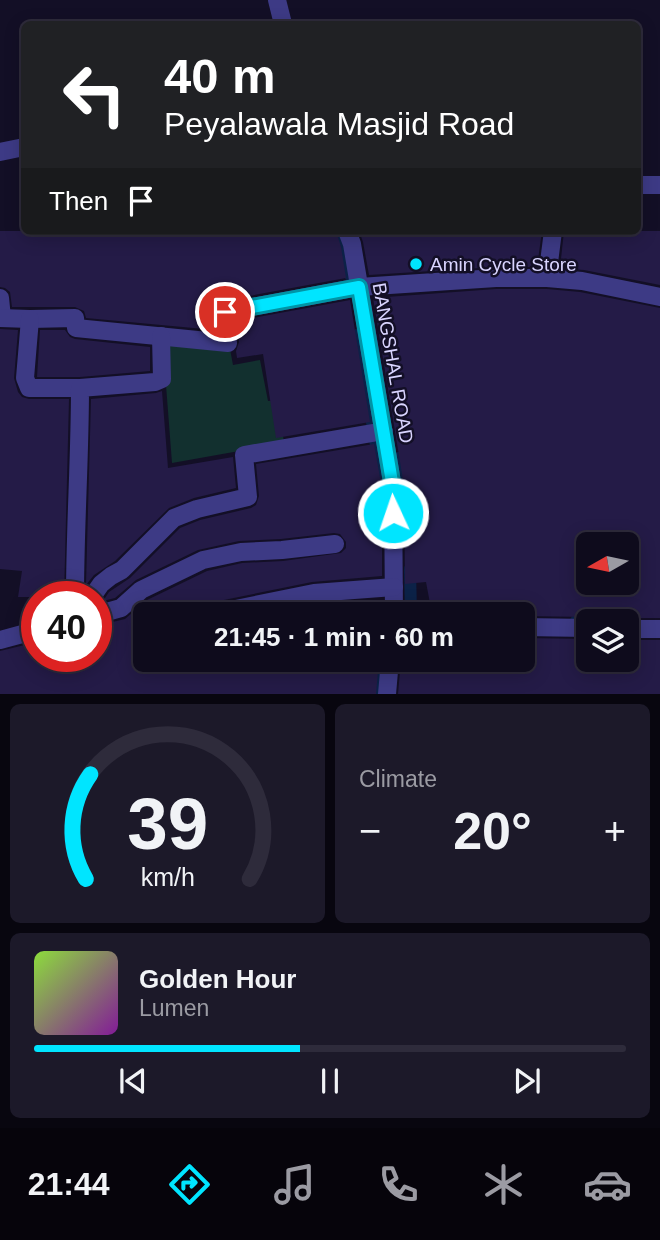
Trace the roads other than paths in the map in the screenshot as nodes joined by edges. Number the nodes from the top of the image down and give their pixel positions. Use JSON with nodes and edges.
{"nodes":[{"id":1,"x":277,"y":0,"type":"edge"},
{"id":2,"x":282,"y":21,"type":"edge"},
{"id":3,"x":21,"y":148,"type":"edge"},
{"id":4,"x":0,"y":152,"type":"edge"},
{"id":5,"x":641,"y":185,"type":"edge"},
{"id":6,"x":660,"y":185,"type":"edge"},
{"id":7,"x":349,"y":235,"type":"edge"},
{"id":8,"x":552,"y":235,"type":"edge"},
{"id":9,"x":547,"y":278,"type":"junction"},
{"id":10,"x":359,"y":287,"type":"junction"},
{"id":11,"x":660,"y":297,"type":"edge"},
{"id":12,"x":0,"y":298,"type":"edge"},
{"id":13,"x":1,"y":318,"type":"edge"},
{"id":14,"x":30,"y":319,"type":"junction"},
{"id":15,"x":161,"y":336,"type":"junction"},
{"id":16,"x":80,"y":388,"type":"junction"},
{"id":17,"x":384,"y":431,"type":"junction"},
{"id":18,"x":335,"y":544,"type":"dead end"},
{"id":19,"x":75,"y":581,"type":"edge"},
{"id":20,"x":105,"y":581,"type":"edge"},
{"id":21,"x":394,"y":587,"type":"junction"},
{"id":22,"x":270,"y":602,"type":"edge"},
{"id":23,"x":394,"y":602,"type":"edge"},
{"id":24,"x":112,"y":611,"type":"edge"},
{"id":25,"x":535,"y":627,"type":"edge"},
{"id":26,"x":576,"y":628,"type":"edge"},
{"id":27,"x":639,"y":629,"type":"edge"},
{"id":28,"x":660,"y":629,"type":"edge"},
{"id":29,"x":21,"y":634,"type":"edge"},
{"id":30,"x":0,"y":640,"type":"edge"},
{"id":31,"x":389,"y":672,"type":"edge"},
{"id":32,"x":387,"y":694,"type":"edge"}],
"edges":[{"from":1,"to":2,"type":"street"},
{"from":3,"to":4,"type":"street"},
{"from":5,"to":6,"type":"street"},
{"from":7,"to":10,"type":"street","name":"BANGSHAL ROAD"},
{"from":8,"to":9,"type":"street"},
{"from":9,"to":10,"type":"street"},
{"from":9,"to":11,"type":"street"},
{"from":10,"to":15,"type":"street"},
{"from":10,"to":17,"type":"street","name":"BANGSHAL ROAD"},
{"from":12,"to":13,"type":"street"},
{"from":13,"to":14,"type":"street"},
{"from":14,"to":15,"type":"street"},
{"from":14,"to":16,"type":"street"},
{"from":15,"to":16,"type":"street"},
{"from":16,"to":19,"type":"street"},
{"from":17,"to":20,"type":"street"},
{"from":17,"to":21,"type":"street","name":"BANGSHAL ROAD"},
{"from":18,"to":24,"type":"street"},
{"from":21,"to":22,"type":"street"},
{"from":21,"to":23,"type":"street","name":"BANGSHAL ROAD"},
{"from":25,"to":26,"type":"street"},
{"from":27,"to":28,"type":"street"},
{"from":29,"to":30,"type":"street"},
{"from":31,"to":32,"type":"street"}]}
